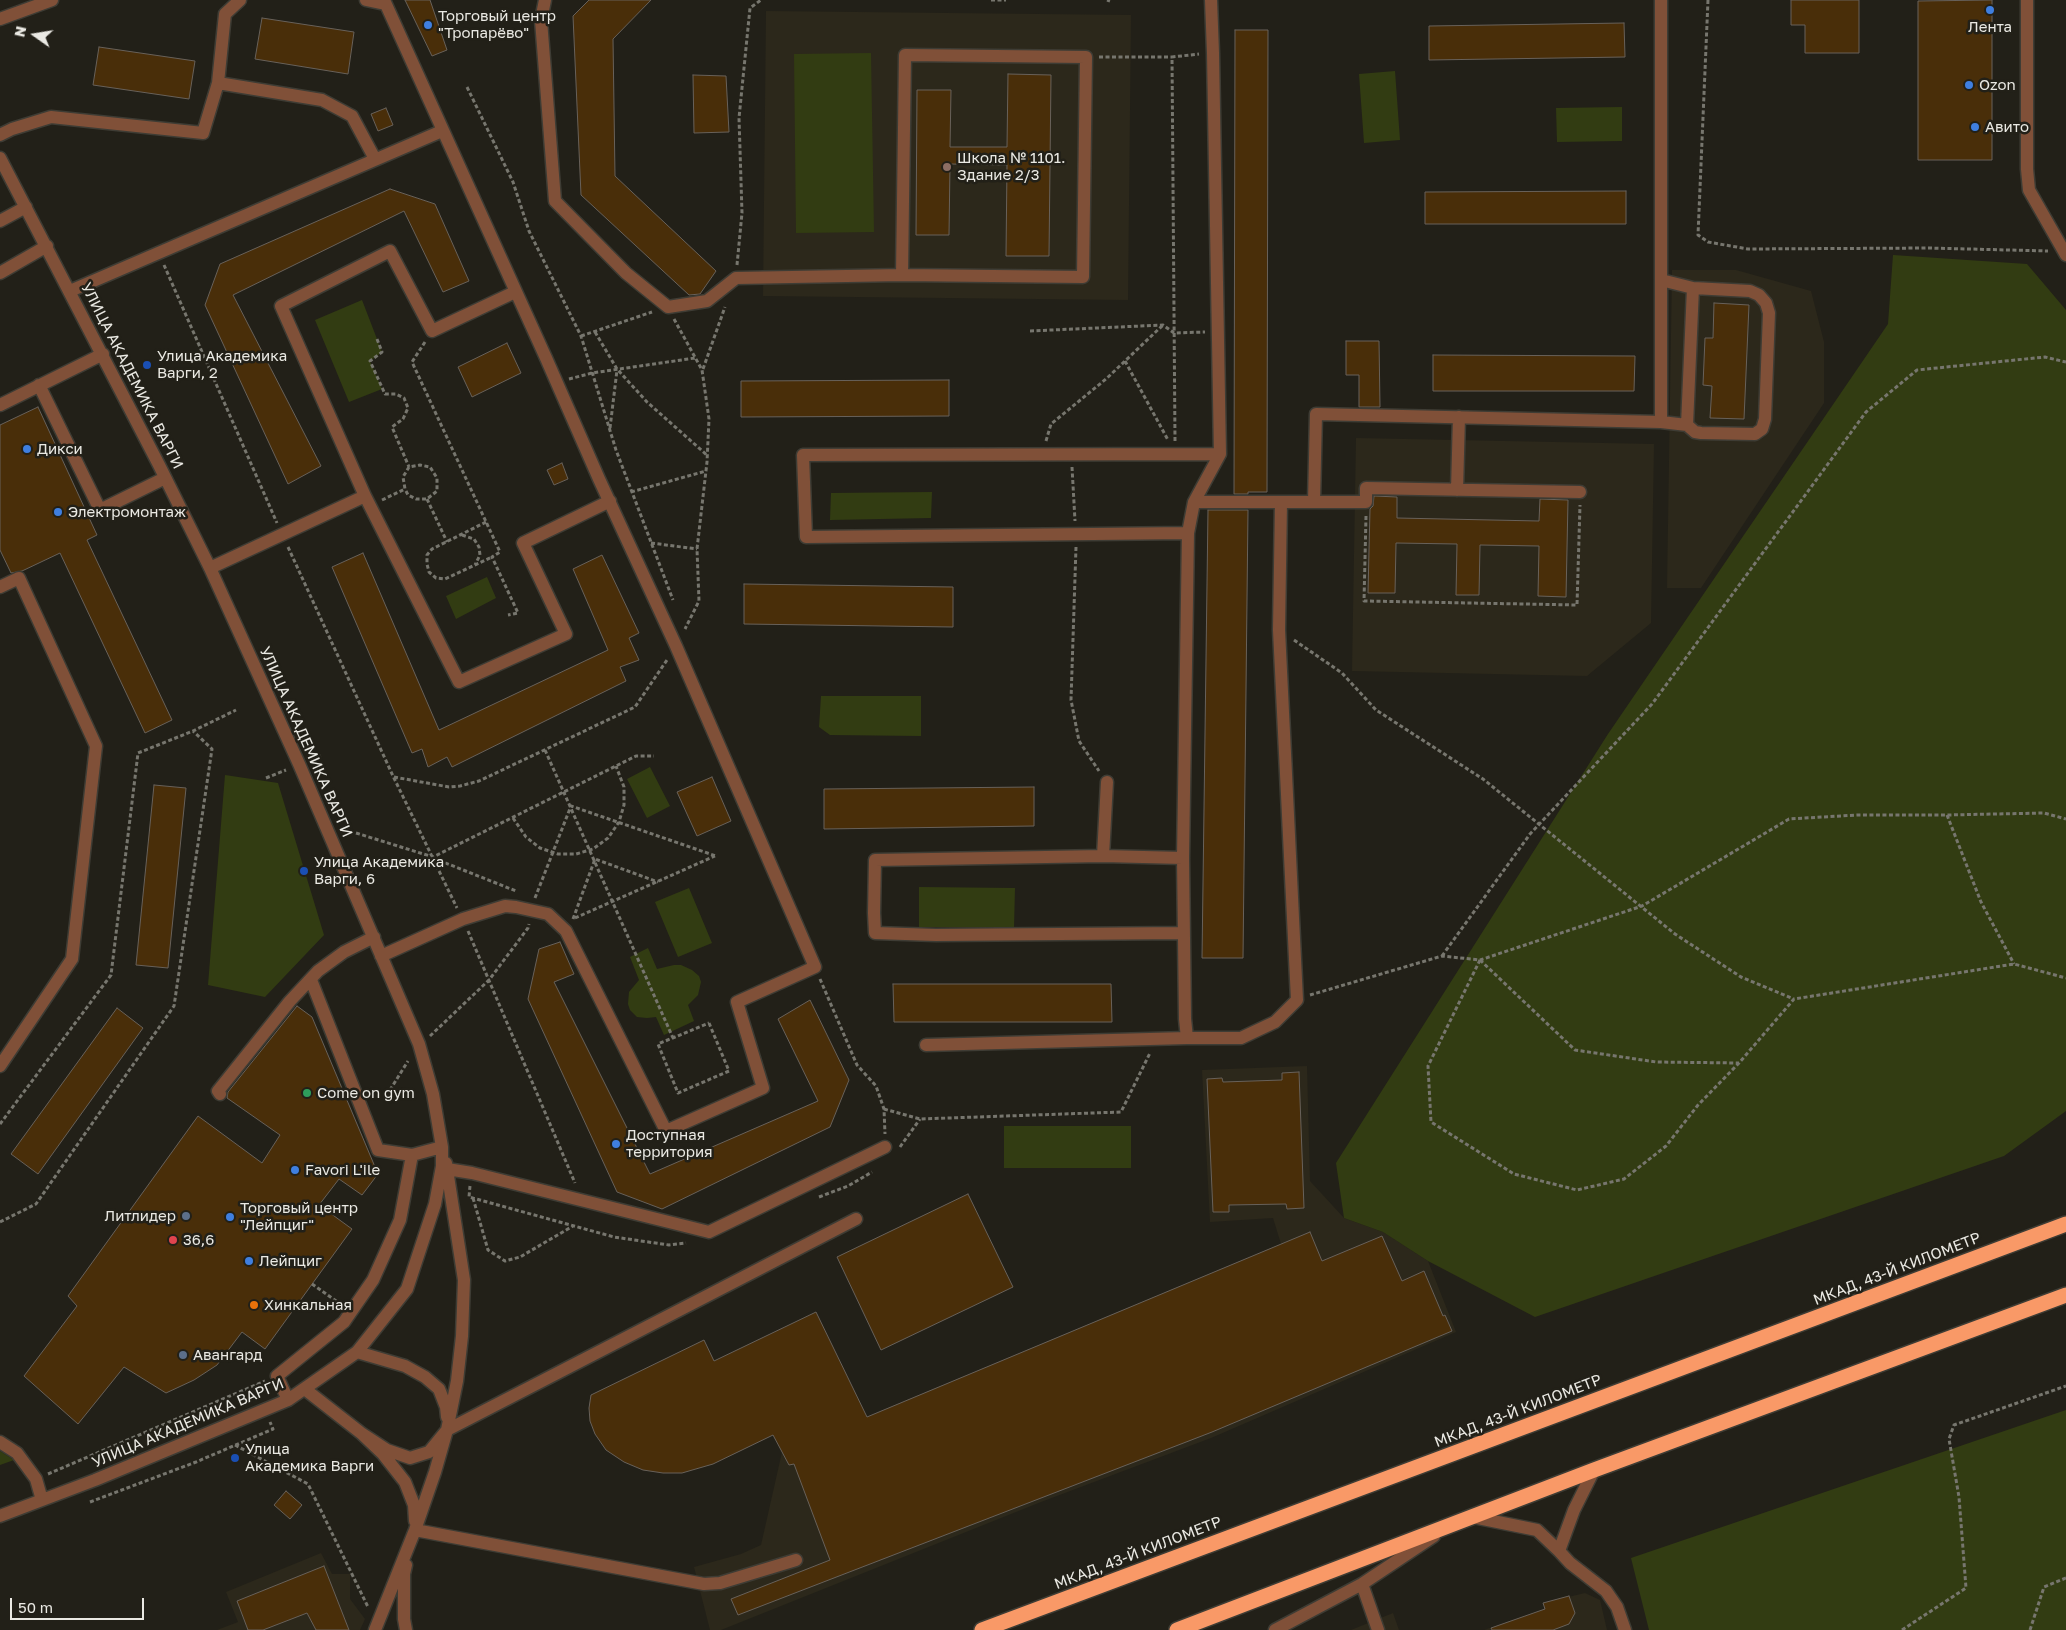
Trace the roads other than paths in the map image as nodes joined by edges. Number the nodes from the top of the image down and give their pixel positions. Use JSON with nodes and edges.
{"nodes":[{"id":1,"x":52,"y":0,"type":"edge"},
{"id":2,"x":240,"y":0,"type":"edge"},
{"id":3,"x":366,"y":0,"type":"edge"},
{"id":4,"x":545,"y":0,"type":"edge"},
{"id":5,"x":1211,"y":0,"type":"edge"},
{"id":6,"x":1661,"y":0,"type":"edge"},
{"id":7,"x":2027,"y":0,"type":"edge"},
{"id":8,"x":384,"y":2,"type":"edge"},
{"id":9,"x":0,"y":19,"type":"edge"},
{"id":10,"x":218,"y":83,"type":"junction"},
{"id":11,"x":442,"y":130,"type":"junction"},
{"id":12,"x":0,"y":135,"type":"edge"},
{"id":13,"x":0,"y":158,"type":"edge"},
{"id":14,"x":375,"y":159,"type":"junction"},
{"id":15,"x":26,"y":208,"type":"junction"},
{"id":16,"x":0,"y":221,"type":"edge"},
{"id":17,"x":46,"y":246,"type":"junction"},
{"id":18,"x":2065,"y":253,"type":"edge"},
{"id":19,"x":0,"y":273,"type":"edge"},
{"id":20,"x":902,"y":275,"type":"junction"},
{"id":21,"x":1661,"y":280,"type":"junction"},
{"id":22,"x":1693,"y":288,"type":"junction"},
{"id":23,"x":70,"y":291,"type":"junction"},
{"id":24,"x":515,"y":292,"type":"junction"},
{"id":25,"x":103,"y":354,"type":"junction"},
{"id":26,"x":40,"y":385,"type":"junction"},
{"id":27,"x":0,"y":405,"type":"edge"},
{"id":28,"x":1458,"y":417,"type":"junction"},
{"id":29,"x":1661,"y":422,"type":"junction"},
{"id":30,"x":1687,"y":425,"type":"junction"},
{"id":31,"x":1220,"y":454,"type":"junction"},
{"id":32,"x":165,"y":478,"type":"junction"},
{"id":33,"x":1457,"y":490,"type":"junction"},
{"id":34,"x":1580,"y":492,"type":"road end"},
{"id":35,"x":368,"y":501,"type":"junction"},
{"id":36,"x":610,"y":501,"type":"junction"},
{"id":37,"x":1194,"y":502,"type":"junction"},
{"id":38,"x":1282,"y":502,"type":"junction"},
{"id":39,"x":1314,"y":502,"type":"junction"},
{"id":40,"x":1188,"y":533,"type":"junction"},
{"id":41,"x":210,"y":568,"type":"junction"},
{"id":42,"x":0,"y":587,"type":"edge"},
{"id":43,"x":1107,"y":782,"type":"road end"},
{"id":44,"x":1103,"y":856,"type":"junction"},
{"id":45,"x":1183,"y":858,"type":"junction"},
{"id":46,"x":1184,"y":933,"type":"junction"},
{"id":47,"x":374,"y":937,"type":"junction"},
{"id":48,"x":382,"y":956,"type":"junction"},
{"id":49,"x":311,"y":980,"type":"junction"},
{"id":50,"x":1187,"y":1038,"type":"junction"},
{"id":51,"x":926,"y":1045,"type":"dead end"},
{"id":52,"x":0,"y":1066,"type":"edge"},
{"id":53,"x":220,"y":1094,"type":"dead end"},
{"id":54,"x":439,"y":1126,"type":"junction"},
{"id":55,"x":442,"y":1146,"type":"junction"},
{"id":56,"x":890,"y":1151,"type":"road end"},
{"id":57,"x":412,"y":1155,"type":"junction"},
{"id":58,"x":447,"y":1169,"type":"junction"},
{"id":59,"x":856,"y":1219,"type":"dead end"},
{"id":60,"x":2066,"y":1224,"type":"edge"},
{"id":61,"x":2066,"y":1295,"type":"edge"},
{"id":62,"x":357,"y":1352,"type":"junction"},
{"id":63,"x":306,"y":1390,"type":"junction"},
{"id":64,"x":288,"y":1400,"type":"junction"},
{"id":65,"x":447,"y":1430,"type":"junction"},
{"id":66,"x":361,"y":1433,"type":"junction"},
{"id":67,"x":0,"y":1442,"type":"edge"},
{"id":68,"x":1594,"y":1470,"type":"junction"},
{"id":69,"x":42,"y":1500,"type":"junction"},
{"id":70,"x":0,"y":1516,"type":"edge"},
{"id":71,"x":1473,"y":1517,"type":"junction"},
{"id":72,"x":1448,"y":1526,"type":"junction"},
{"id":73,"x":415,"y":1530,"type":"junction"},
{"id":74,"x":1559,"y":1551,"type":"junction"},
{"id":75,"x":796,"y":1560,"type":"dead end"},
{"id":76,"x":1362,"y":1584,"type":"junction"},
{"id":77,"x":375,"y":1630,"type":"edge"},
{"id":78,"x":406,"y":1630,"type":"edge"},
{"id":79,"x":982,"y":1630,"type":"edge"},
{"id":80,"x":1178,"y":1630,"type":"edge"},
{"id":81,"x":1275,"y":1630,"type":"edge"},
{"id":82,"x":1378,"y":1630,"type":"edge"},
{"id":83,"x":1625,"y":1630,"type":"edge"}],
"edges":[{"from":1,"to":9,"type":"street"},
{"from":2,"to":10,"type":"street"},
{"from":3,"to":8,"type":"street"},
{"from":4,"to":20,"type":"street"},
{"from":5,"to":31,"type":"street"},
{"from":6,"to":21,"type":"street"},
{"from":7,"to":18,"type":"street"},
{"from":8,"to":11,"type":"street"},
{"from":10,"to":12,"type":"street"},
{"from":10,"to":14,"type":"street"},
{"from":11,"to":14,"type":"street"},
{"from":11,"to":24,"type":"street"},
{"from":13,"to":15,"type":"street","name":"УЛИЦА АКАДЕМИКА ВАРГИ"},
{"from":14,"to":23,"type":"street"},
{"from":15,"to":16,"type":"street"},
{"from":15,"to":17,"type":"street","name":"УЛИЦА АКАДЕМИКА ВАРГИ"},
{"from":17,"to":19,"type":"street"},
{"from":17,"to":23,"type":"street","name":"УЛИЦА АКАДЕМИКА ВАРГИ"},
{"from":20,"to":20,"type":"street"},
{"from":21,"to":22,"type":"street"},
{"from":21,"to":29,"type":"street"},
{"from":22,"to":30,"type":"street"},
{"from":22,"to":30,"type":"street"},
{"from":23,"to":25,"type":"street","name":"УЛИЦА АКАДЕМИКА ВАРГИ"},
{"from":24,"to":35,"type":"street"},
{"from":24,"to":36,"type":"street"},
{"from":25,"to":26,"type":"street"},
{"from":25,"to":32,"type":"street","name":"УЛИЦА АКАДЕМИКА ВАРГИ"},
{"from":26,"to":27,"type":"street"},
{"from":26,"to":32,"type":"street"},
{"from":28,"to":29,"type":"street"},
{"from":28,"to":33,"type":"street"},
{"from":28,"to":39,"type":"street"},
{"from":29,"to":30,"type":"street"},
{"from":31,"to":37,"type":"street"},
{"from":31,"to":40,"type":"street"},
{"from":32,"to":41,"type":"street","name":"УЛИЦА АКАДЕМИКА ВАРГИ"},
{"from":33,"to":34,"type":"street"},
{"from":33,"to":39,"type":"street"},
{"from":35,"to":36,"type":"street"},
{"from":35,"to":41,"type":"street"},
{"from":36,"to":48,"type":"street"},
{"from":37,"to":38,"type":"street"},
{"from":37,"to":40,"type":"street"},
{"from":38,"to":39,"type":"street"},
{"from":38,"to":50,"type":"street"},
{"from":40,"to":45,"type":"street"},
{"from":41,"to":47,"type":"street","name":"УЛИЦА АКАДЕМИКА ВАРГИ"},
{"from":42,"to":52,"type":"street"},
{"from":43,"to":44,"type":"street"},
{"from":44,"to":45,"type":"street"},
{"from":44,"to":46,"type":"street"},
{"from":45,"to":46,"type":"street"},
{"from":46,"to":50,"type":"street"},
{"from":47,"to":48,"type":"street","name":"УЛИЦА АКАДЕМИКА ВАРГИ"},
{"from":47,"to":49,"type":"street"},
{"from":48,"to":54,"type":"street","name":"УЛИЦА АКАДЕМИКА ВАРГИ"},
{"from":49,"to":53,"type":"street"},
{"from":49,"to":57,"type":"street"},
{"from":50,"to":51,"type":"street"},
{"from":54,"to":55,"type":"street","name":"УЛИЦА АКАДЕМИКА ВАРГИ"},
{"from":54,"to":58,"type":"street"},
{"from":55,"to":57,"type":"street"},
{"from":55,"to":62,"type":"street","name":"УЛИЦА АКАДЕМИКА ВАРГИ"},
{"from":56,"to":58,"type":"street"},
{"from":57,"to":64,"type":"street"},
{"from":58,"to":65,"type":"street"},
{"from":59,"to":65,"type":"street"},
{"from":60,"to":79,"type":"highway","name":"МКАД, 43-Й КИЛОМЕТР"},
{"from":61,"to":68,"type":"highway"},
{"from":62,"to":63,"type":"street","name":"УЛИЦА АКАДЕМИКА ВАРГИ"},
{"from":62,"to":65,"type":"street"},
{"from":63,"to":64,"type":"street","name":"УЛИЦА АКАДЕМИКА ВАРГИ"},
{"from":63,"to":66,"type":"street"},
{"from":64,"to":69,"type":"street","name":"УЛИЦА АКАДЕМИКА ВАРГИ"},
{"from":65,"to":66,"type":"street"},
{"from":65,"to":73,"type":"street"},
{"from":66,"to":73,"type":"street"},
{"from":67,"to":69,"type":"street"},
{"from":68,"to":71,"type":"highway"},
{"from":68,"to":74,"type":"street"},
{"from":69,"to":70,"type":"street","name":"УЛИЦА АКАДЕМИКА ВАРГИ"},
{"from":71,"to":72,"type":"highway"},
{"from":71,"to":74,"type":"street"},
{"from":72,"to":76,"type":"street"},
{"from":72,"to":80,"type":"highway"},
{"from":73,"to":75,"type":"street"},
{"from":73,"to":77,"type":"street"},
{"from":73,"to":78,"type":"street"},
{"from":74,"to":83,"type":"street"},
{"from":76,"to":81,"type":"street"},
{"from":76,"to":82,"type":"street"}]}
